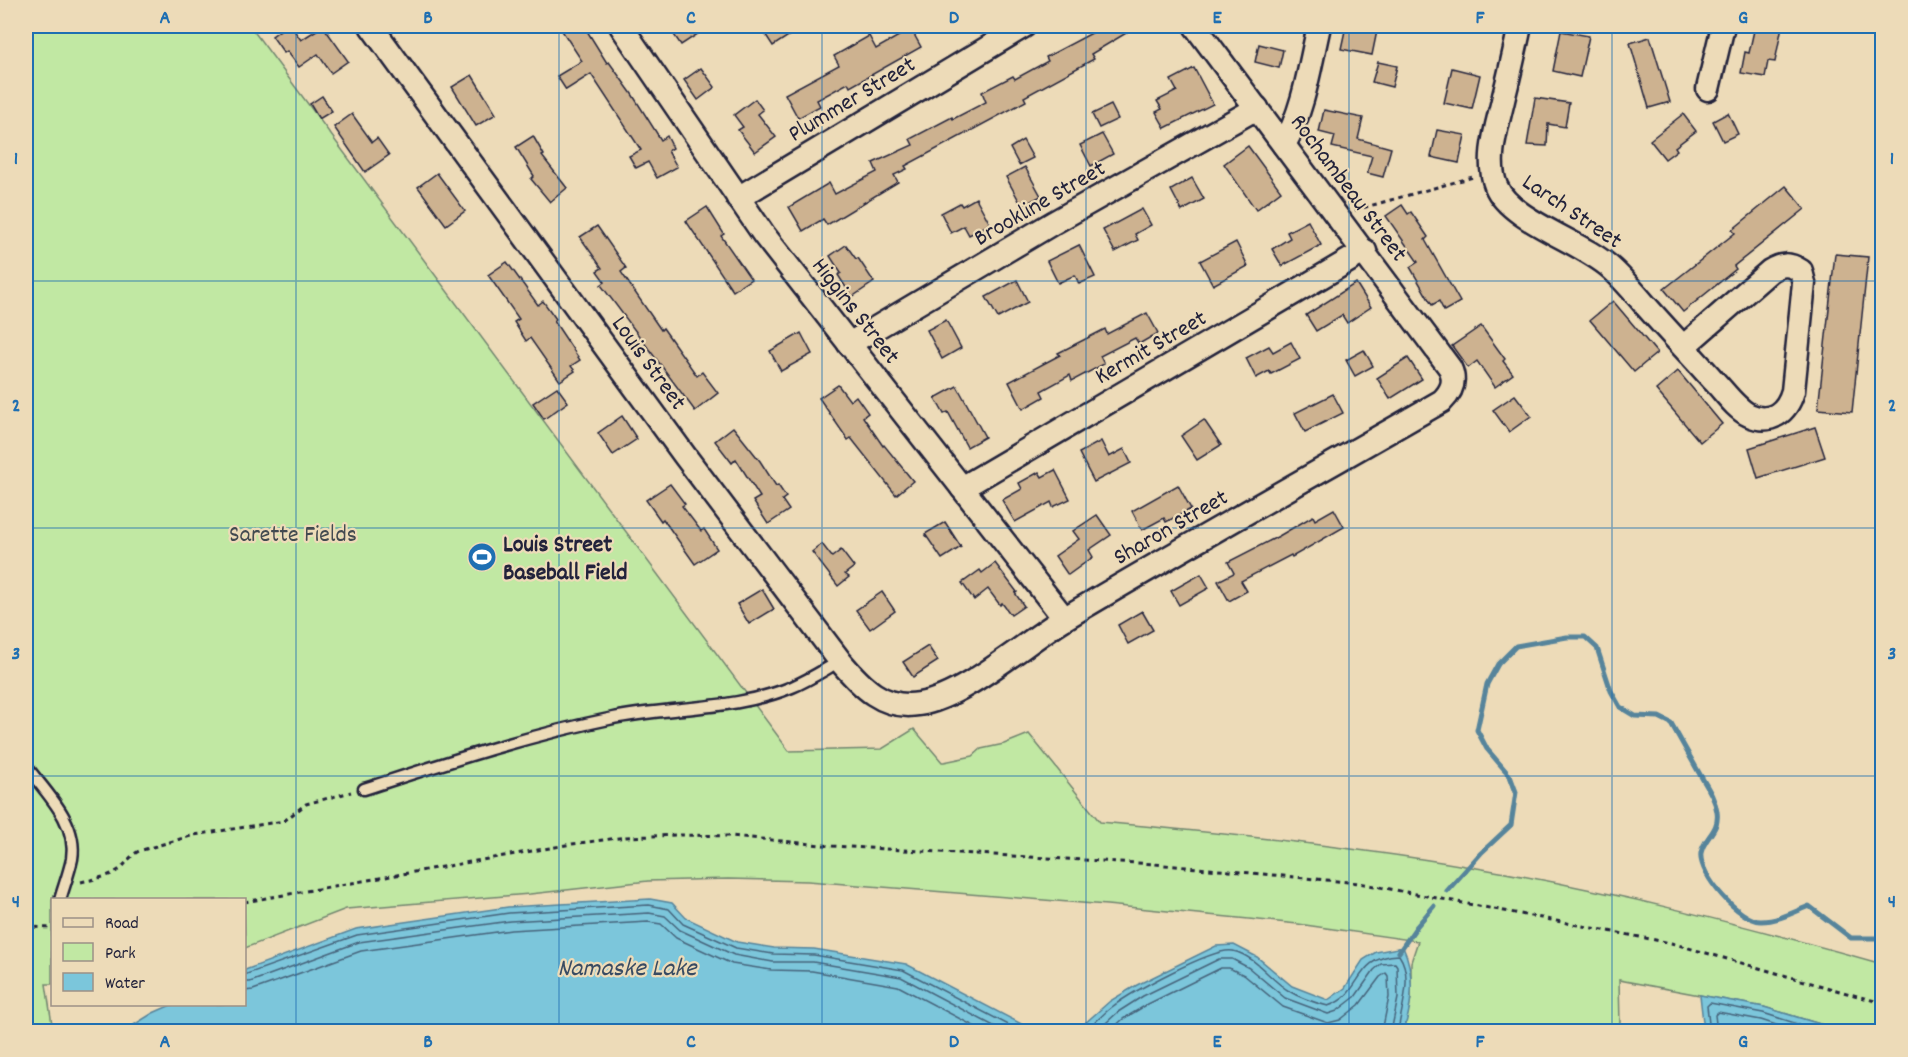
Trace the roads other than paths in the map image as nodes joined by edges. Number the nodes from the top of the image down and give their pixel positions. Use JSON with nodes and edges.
{"nodes":[{"id":1,"x":371,"y":26,"type":"edge"},
{"id":2,"x":621,"y":26,"type":"edge"},
{"id":3,"x":1024,"y":26,"type":"edge"},
{"id":4,"x":1195,"y":26,"type":"edge"},
{"id":5,"x":1319,"y":26,"type":"edge"},
{"id":6,"x":1520,"y":26,"type":"edge"},
{"id":7,"x":1723,"y":26,"type":"edge"},
{"id":8,"x":1708,"y":89,"type":"dead end"},
{"id":9,"x":1257,"y":108,"type":"junction"},
{"id":10,"x":1284,"y":145,"type":"junction"},
{"id":11,"x":738,"y":198,"type":"junction"},
{"id":12,"x":1365,"y":251,"type":"junction"},
{"id":13,"x":849,"y":344,"type":"junction"},
{"id":14,"x":1683,"y":347,"type":"junction"},
{"id":15,"x":1454,"y":383,"type":"joint"},
{"id":16,"x":962,"y":488,"type":"junction"},
{"id":17,"x":1064,"y":618,"type":"junction"},
{"id":18,"x":840,"y":661,"type":"junction"},
{"id":19,"x":906,"y":706,"type":"joint"},
{"id":20,"x":26,"y":766,"type":"edge"},
{"id":21,"x":364,"y":789,"type":"road end"},
{"id":22,"x":61,"y":898,"type":"edge"}],
"edges":[{"from":1,"to":18,"type":"street","name":"Louis Street"},
{"from":2,"to":11,"type":"street","name":"Higgins Street"},
{"from":3,"to":11,"type":"street","name":"Plummer Street"},
{"from":4,"to":9,"type":"street","name":"Rochambeau Street"},
{"from":5,"to":10,"type":"street"},
{"from":6,"to":14,"type":"street","name":"Larch Street"},
{"from":7,"to":8,"type":"street"},
{"from":9,"to":10,"type":"street","name":"Rochambeau Street"},
{"from":9,"to":13,"type":"street","name":"Brookline Street"},
{"from":10,"to":12,"type":"street","name":"Rochambeau Street"},
{"from":11,"to":13,"type":"street","name":"Higgins Street"},
{"from":12,"to":15,"type":"street","name":"Rochambeau Street"},
{"from":12,"to":16,"type":"street","name":"Kermit Street"},
{"from":13,"to":16,"type":"street","name":"Higgins Street"},
{"from":14,"to":14,"type":"street","name":"Larch Street"},
{"from":15,"to":17,"type":"street","name":"Sharon Street"},
{"from":16,"to":17,"type":"street","name":"Higgins Street"},
{"from":17,"to":19,"type":"street","name":"Sharon Street"},
{"from":18,"to":19,"type":"street","name":"Louis Street"},
{"from":18,"to":21,"type":"lane"},
{"from":20,"to":22,"type":"lane"}]}
